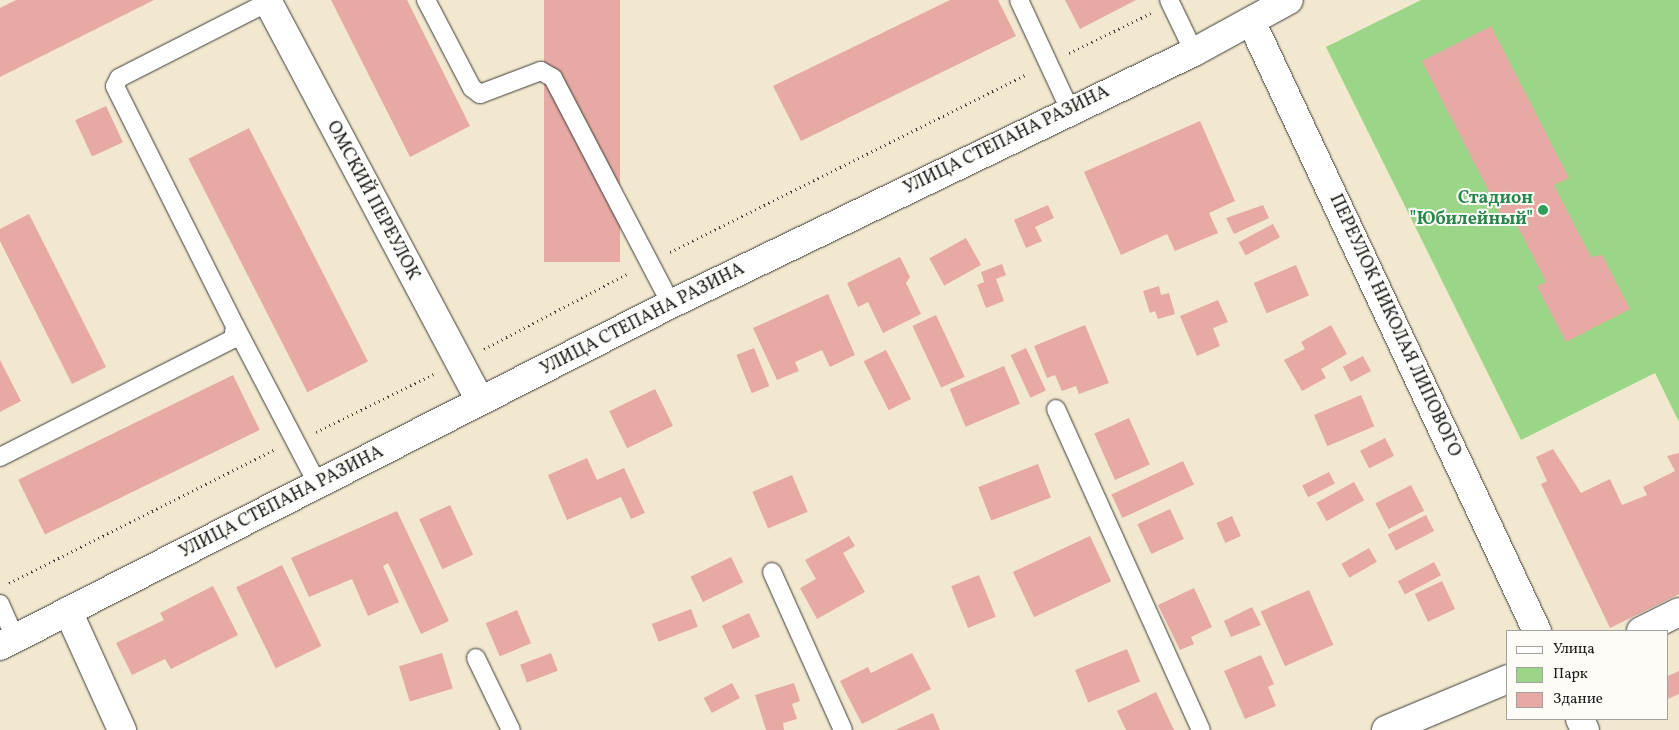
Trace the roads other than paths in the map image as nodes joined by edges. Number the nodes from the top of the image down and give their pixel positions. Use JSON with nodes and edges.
{"nodes":[{"id":1,"x":426,"y":0,"type":"edge"},
{"id":2,"x":1019,"y":0,"type":"edge"},
{"id":3,"x":1290,"y":0,"type":"edge"},
{"id":4,"x":267,"y":1,"type":"edge"},
{"id":5,"x":1170,"y":2,"type":"edge"},
{"id":6,"x":1251,"y":21,"type":"junction"},
{"id":7,"x":1194,"y":52,"type":"junction"},
{"id":8,"x":1070,"y":110,"type":"junction"},
{"id":9,"x":671,"y":304,"type":"junction"},
{"id":10,"x":235,"y":326,"type":"junction"},
{"id":11,"x":480,"y":402,"type":"junction"},
{"id":12,"x":1056,"y":409,"type":"dead end"},
{"id":13,"x":0,"y":458,"type":"edge"},
{"id":14,"x":318,"y":484,"type":"junction"},
{"id":15,"x":772,"y":572,"type":"dead end"},
{"id":16,"x":0,"y":604,"type":"edge"},
{"id":17,"x":68,"y":611,"type":"junction"},
{"id":18,"x":1679,"y":612,"type":"edge"},
{"id":19,"x":1537,"y":630,"type":"edge"},
{"id":20,"x":1643,"y":630,"type":"edge"},
{"id":21,"x":8,"y":642,"type":"edge"},
{"id":22,"x":476,"y":658,"type":"dead end"},
{"id":23,"x":1506,"y":680,"type":"edge"},
{"id":24,"x":122,"y":730,"type":"edge"},
{"id":25,"x":511,"y":730,"type":"edge"},
{"id":26,"x":843,"y":730,"type":"edge"},
{"id":27,"x":1201,"y":730,"type":"edge"},
{"id":28,"x":1386,"y":730,"type":"edge"}],
"edges":[{"from":1,"to":9,"type":"lane"},
{"from":2,"to":8,"type":"lane"},
{"from":3,"to":6,"type":"street","name":"УЛИЦА СТЕПАНА РАЗИНА"},
{"from":4,"to":10,"type":"lane"},
{"from":4,"to":11,"type":"street","name":"ОМСКИЙ ПЕРЕУЛОК"},
{"from":5,"to":7,"type":"lane"},
{"from":6,"to":7,"type":"street","name":"УЛИЦА СТЕПАНА РАЗИНА"},
{"from":6,"to":19,"type":"street","name":"ПЕРЕУЛОК НИКОЛАЯ ЛИПОВОГО"},
{"from":7,"to":8,"type":"street","name":"УЛИЦА СТЕПАНА РАЗИНА"},
{"from":8,"to":9,"type":"street","name":"УЛИЦА СТЕПАНА РАЗИНА"},
{"from":9,"to":11,"type":"street","name":"УЛИЦА СТЕПАНА РАЗИНА"},
{"from":10,"to":13,"type":"lane"},
{"from":10,"to":14,"type":"lane"},
{"from":11,"to":14,"type":"street","name":"УЛИЦА СТЕПАНА РАЗИНА"},
{"from":12,"to":27,"type":"lane"},
{"from":14,"to":17,"type":"street","name":"УЛИЦА СТЕПАНА РАЗИНА"},
{"from":15,"to":26,"type":"lane"},
{"from":16,"to":21,"type":"lane"},
{"from":17,"to":21,"type":"street","name":"УЛИЦА СТЕПАНА РАЗИНА"},
{"from":17,"to":24,"type":"street"},
{"from":18,"to":20,"type":"street"},
{"from":22,"to":25,"type":"lane"},
{"from":23,"to":28,"type":"street"}]}
